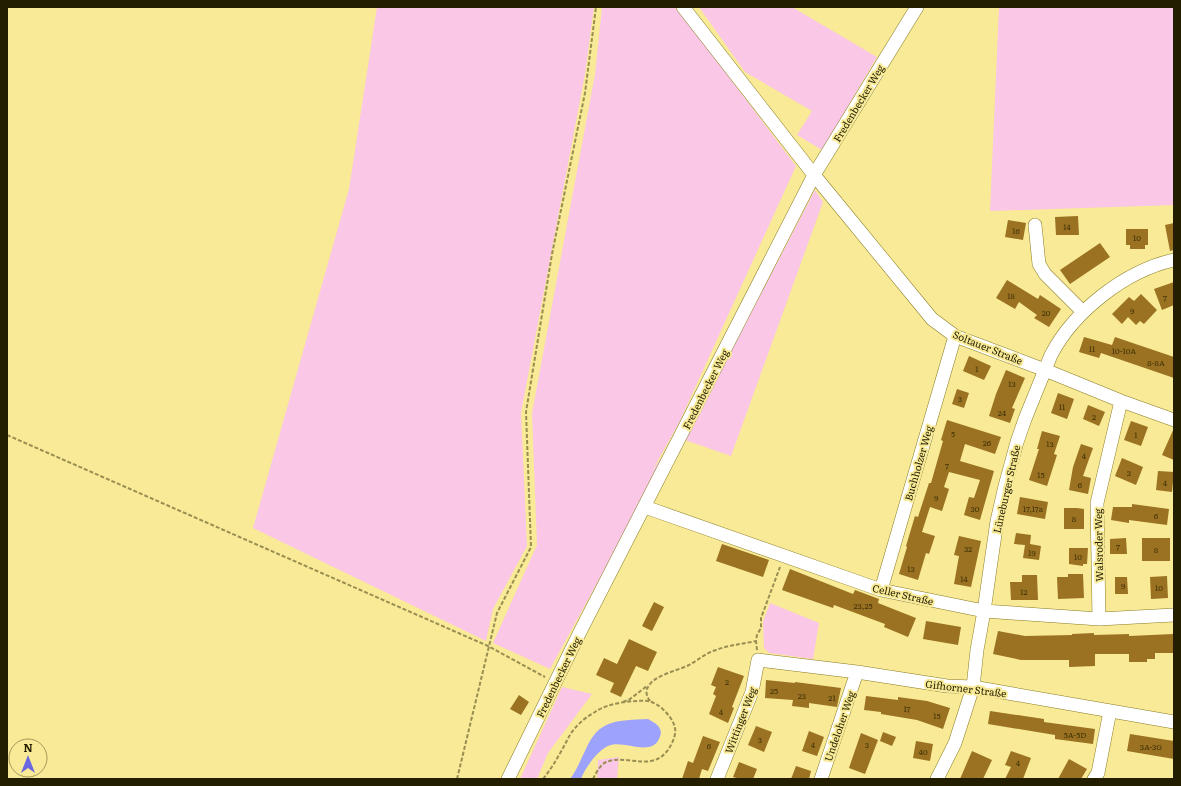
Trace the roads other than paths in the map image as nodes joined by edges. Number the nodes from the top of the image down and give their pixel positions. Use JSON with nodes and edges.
{"nodes":[{"id":1,"x":683,"y":7,"type":"edge"},
{"id":2,"x":917,"y":7,"type":"edge"},
{"id":3,"x":814,"y":175,"type":"junction"},
{"id":4,"x":1035,"y":226,"type":"dead end"},
{"id":5,"x":1174,"y":260,"type":"edge"},
{"id":6,"x":1083,"y":312,"type":"junction"},
{"id":7,"x":955,"y":336,"type":"junction"},
{"id":8,"x":1045,"y":370,"type":"junction"},
{"id":9,"x":1122,"y":401,"type":"junction"},
{"id":10,"x":1174,"y":420,"type":"edge"},
{"id":11,"x":645,"y":507,"type":"junction"},
{"id":12,"x":882,"y":590,"type":"junction"},
{"id":13,"x":984,"y":611,"type":"junction"},
{"id":14,"x":1174,"y":615,"type":"edge"},
{"id":15,"x":1099,"y":619,"type":"junction"},
{"id":16,"x":758,"y":660,"type":"joint"},
{"id":17,"x":857,"y":672,"type":"junction"},
{"id":18,"x":973,"y":687,"type":"junction"},
{"id":19,"x":1110,"y":711,"type":"junction"},
{"id":20,"x":1174,"y":722,"type":"edge"},
{"id":21,"x":508,"y":779,"type":"edge"},
{"id":22,"x":717,"y":779,"type":"edge"},
{"id":23,"x":821,"y":779,"type":"edge"},
{"id":24,"x":937,"y":779,"type":"edge"},
{"id":25,"x":1094,"y":779,"type":"edge"}],
"edges":[{"from":1,"to":3,"type":"street","name":"Soltauer Straße"},
{"from":2,"to":3,"type":"street","name":"Fredenbecker Weg"},
{"from":3,"to":7,"type":"street","name":"Soltauer Straße"},
{"from":3,"to":11,"type":"street","name":"Fredenbecker Weg"},
{"from":4,"to":6,"type":"street"},
{"from":5,"to":6,"type":"street","name":"Lüneburger Straße"},
{"from":6,"to":8,"type":"street","name":"Lüneburger Straße"},
{"from":7,"to":8,"type":"street","name":"Soltauer Straße"},
{"from":7,"to":12,"type":"street","name":"Buchholzer Weg"},
{"from":8,"to":9,"type":"street","name":"Soltauer Straße"},
{"from":8,"to":13,"type":"street","name":"Lüneburger Straße"},
{"from":9,"to":10,"type":"street","name":"Soltauer Straße"},
{"from":9,"to":15,"type":"street","name":"Walsroder Weg"},
{"from":11,"to":12,"type":"street","name":"Celler Straße"},
{"from":11,"to":21,"type":"street","name":"Fredenbecker Weg"},
{"from":12,"to":13,"type":"street","name":"Celler Straße"},
{"from":13,"to":15,"type":"street","name":"Celler Straße"},
{"from":13,"to":18,"type":"street","name":"Lüneburger Straße"},
{"from":14,"to":15,"type":"street","name":"Celler Straße"},
{"from":16,"to":17,"type":"street","name":"Gifhorner Straße"},
{"from":16,"to":22,"type":"street","name":"Wittinger Weg"},
{"from":17,"to":18,"type":"street","name":"Gifhorner Straße"},
{"from":17,"to":23,"type":"street","name":"Undeloher Weg"},
{"from":18,"to":19,"type":"street","name":"Gifhorner Straße"},
{"from":18,"to":24,"type":"street","name":"Lüneburger Straße"},
{"from":19,"to":20,"type":"street","name":"Gifhorner Straße"},
{"from":19,"to":25,"type":"street"}]}
